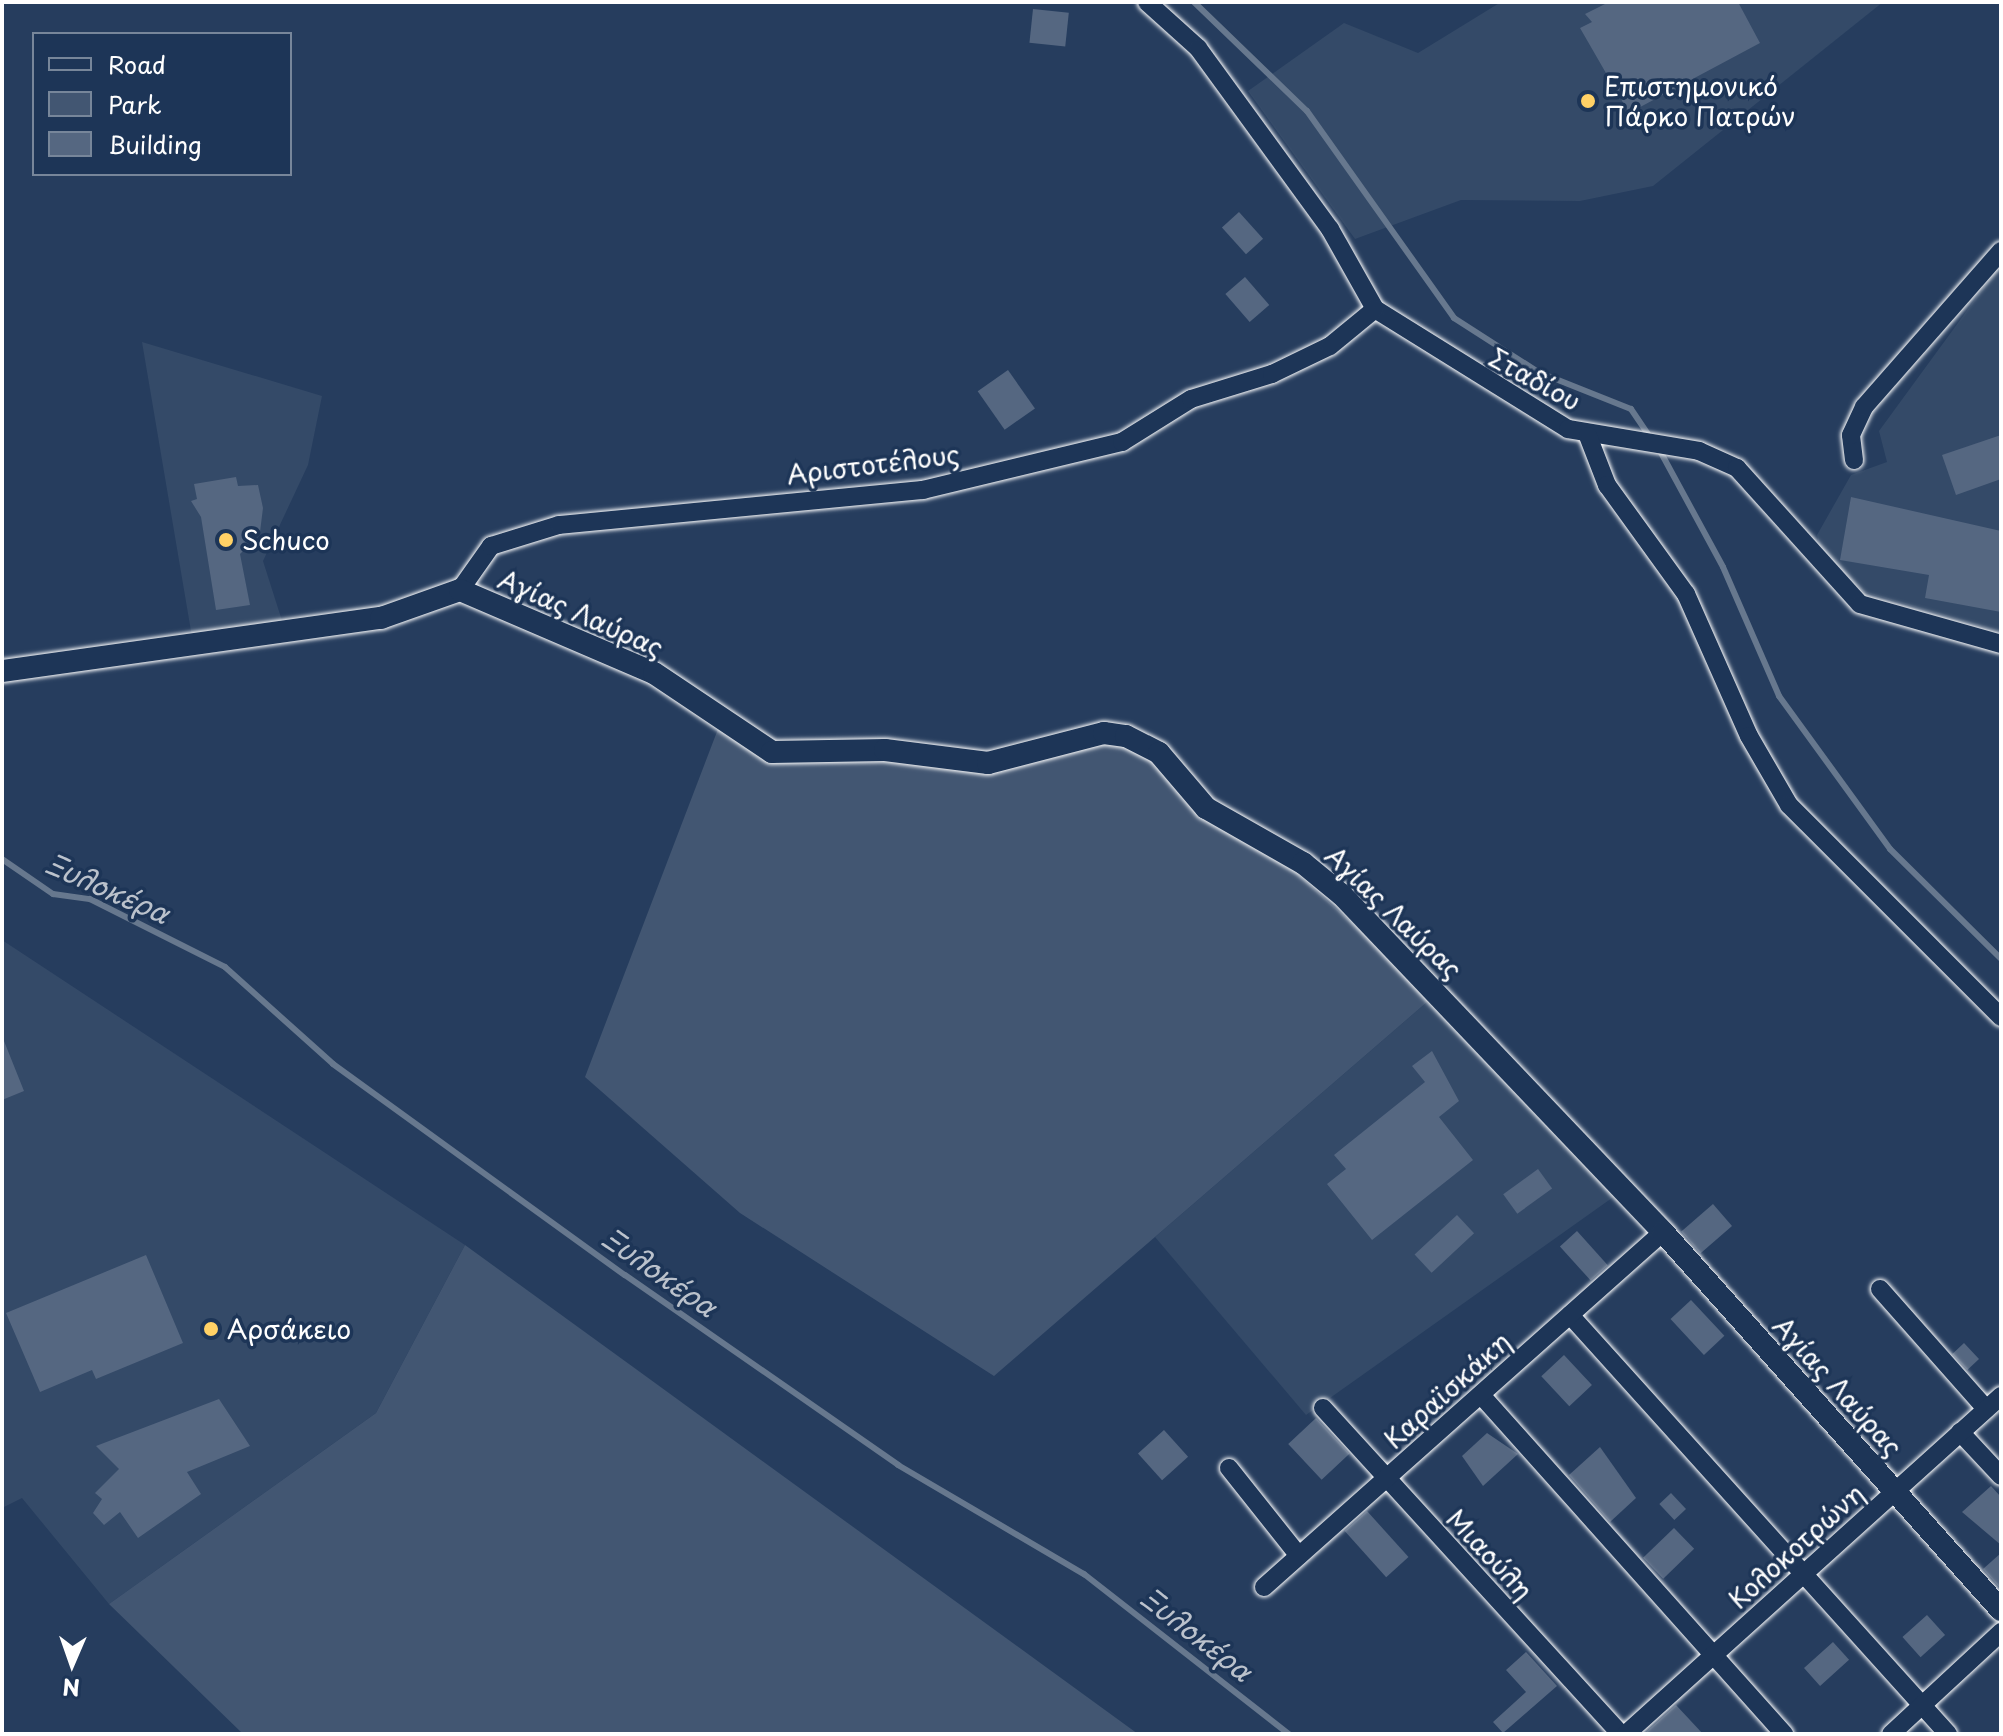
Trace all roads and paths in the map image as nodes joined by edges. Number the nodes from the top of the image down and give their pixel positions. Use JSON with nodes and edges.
{"nodes":[{"id":1,"x":1147,"y":2,"type":"edge"},
{"id":2,"x":2001,"y":251,"type":"edge"},
{"id":3,"x":1375,"y":309,"type":"junction"},
{"id":4,"x":1588,"y":436,"type":"junction"},
{"id":5,"x":1854,"y":460,"type":"dead end"},
{"id":6,"x":460,"y":590,"type":"junction"},
{"id":7,"x":2001,"y":644,"type":"edge"},
{"id":8,"x":2,"y":671,"type":"edge"},
{"id":9,"x":2001,"y":1017,"type":"edge"},
{"id":10,"x":1663,"y":1232,"type":"junction"},
{"id":11,"x":1880,"y":1289,"type":"dead end"},
{"id":12,"x":1570,"y":1315,"type":"junction"},
{"id":13,"x":1481,"y":1395,"type":"junction"},
{"id":14,"x":2001,"y":1396,"type":"edge"},
{"id":15,"x":1323,"y":1408,"type":"dead end"},
{"id":16,"x":1986,"y":1409,"type":"junction"},
{"id":17,"x":1960,"y":1432,"type":"junction"},
{"id":18,"x":1229,"y":1468,"type":"dead end"},
{"id":19,"x":2001,"y":1476,"type":"edge"},
{"id":20,"x":1385,"y":1480,"type":"junction"},
{"id":21,"x":1896,"y":1492,"type":"junction"},
{"id":22,"x":1299,"y":1556,"type":"junction"},
{"id":23,"x":1803,"y":1574,"type":"junction"},
{"id":24,"x":1264,"y":1587,"type":"dead end"},
{"id":25,"x":2001,"y":1610,"type":"edge"},
{"id":26,"x":2001,"y":1632,"type":"edge"},
{"id":27,"x":1713,"y":1655,"type":"junction"},
{"id":28,"x":1923,"y":1705,"type":"junction"},
{"id":29,"x":1624,"y":1734,"type":"edge"},
{"id":30,"x":1784,"y":1734,"type":"edge"},
{"id":31,"x":1891,"y":1734,"type":"edge"},
{"id":32,"x":1948,"y":1734,"type":"edge"}],
"edges":[{"from":1,"to":3,"type":"street","name":"Σταδίου"},
{"from":2,"to":5,"type":"street"},
{"from":3,"to":4,"type":"street","name":"Σταδίου"},
{"from":3,"to":6,"type":"street","name":"Αριστοτέλους"},
{"from":4,"to":7,"type":"street","name":"Σταδίου"},
{"from":4,"to":9,"type":"street"},
{"from":6,"to":8,"type":"street","name":"Αγίας Λαύρας"},
{"from":6,"to":10,"type":"street","name":"Αγίας Λαύρας"},
{"from":10,"to":12,"type":"street","name":"Καραϊσκάκη"},
{"from":10,"to":21,"type":"street","name":"Αγίας Λαύρας"},
{"from":11,"to":16,"type":"street"},
{"from":12,"to":13,"type":"street","name":"Καραϊσκάκη"},
{"from":12,"to":23,"type":"street"},
{"from":13,"to":20,"type":"street","name":"Καραϊσκάκη"},
{"from":13,"to":27,"type":"street"},
{"from":14,"to":16,"type":"street","name":"Κολοκοτρώνη"},
{"from":15,"to":20,"type":"street","name":"Μιαούλη"},
{"from":16,"to":17,"type":"street","name":"Κολοκοτρώνη"},
{"from":17,"to":19,"type":"street"},
{"from":17,"to":21,"type":"street","name":"Κολοκοτρώνη"},
{"from":18,"to":22,"type":"street"},
{"from":20,"to":22,"type":"street","name":"Καραϊσκάκη"},
{"from":20,"to":29,"type":"street","name":"Μιαούλη"},
{"from":21,"to":23,"type":"street","name":"Κολοκοτρώνη"},
{"from":21,"to":25,"type":"street","name":"Αγίας Λαύρας"},
{"from":22,"to":24,"type":"street","name":"Καραϊσκάκη"},
{"from":23,"to":27,"type":"street","name":"Κολοκοτρώνη"},
{"from":23,"to":28,"type":"street"},
{"from":26,"to":28,"type":"street"},
{"from":27,"to":29,"type":"street","name":"Κολοκοτρώνη"},
{"from":27,"to":30,"type":"street"},
{"from":28,"to":31,"type":"street"},
{"from":28,"to":32,"type":"street"}]}
